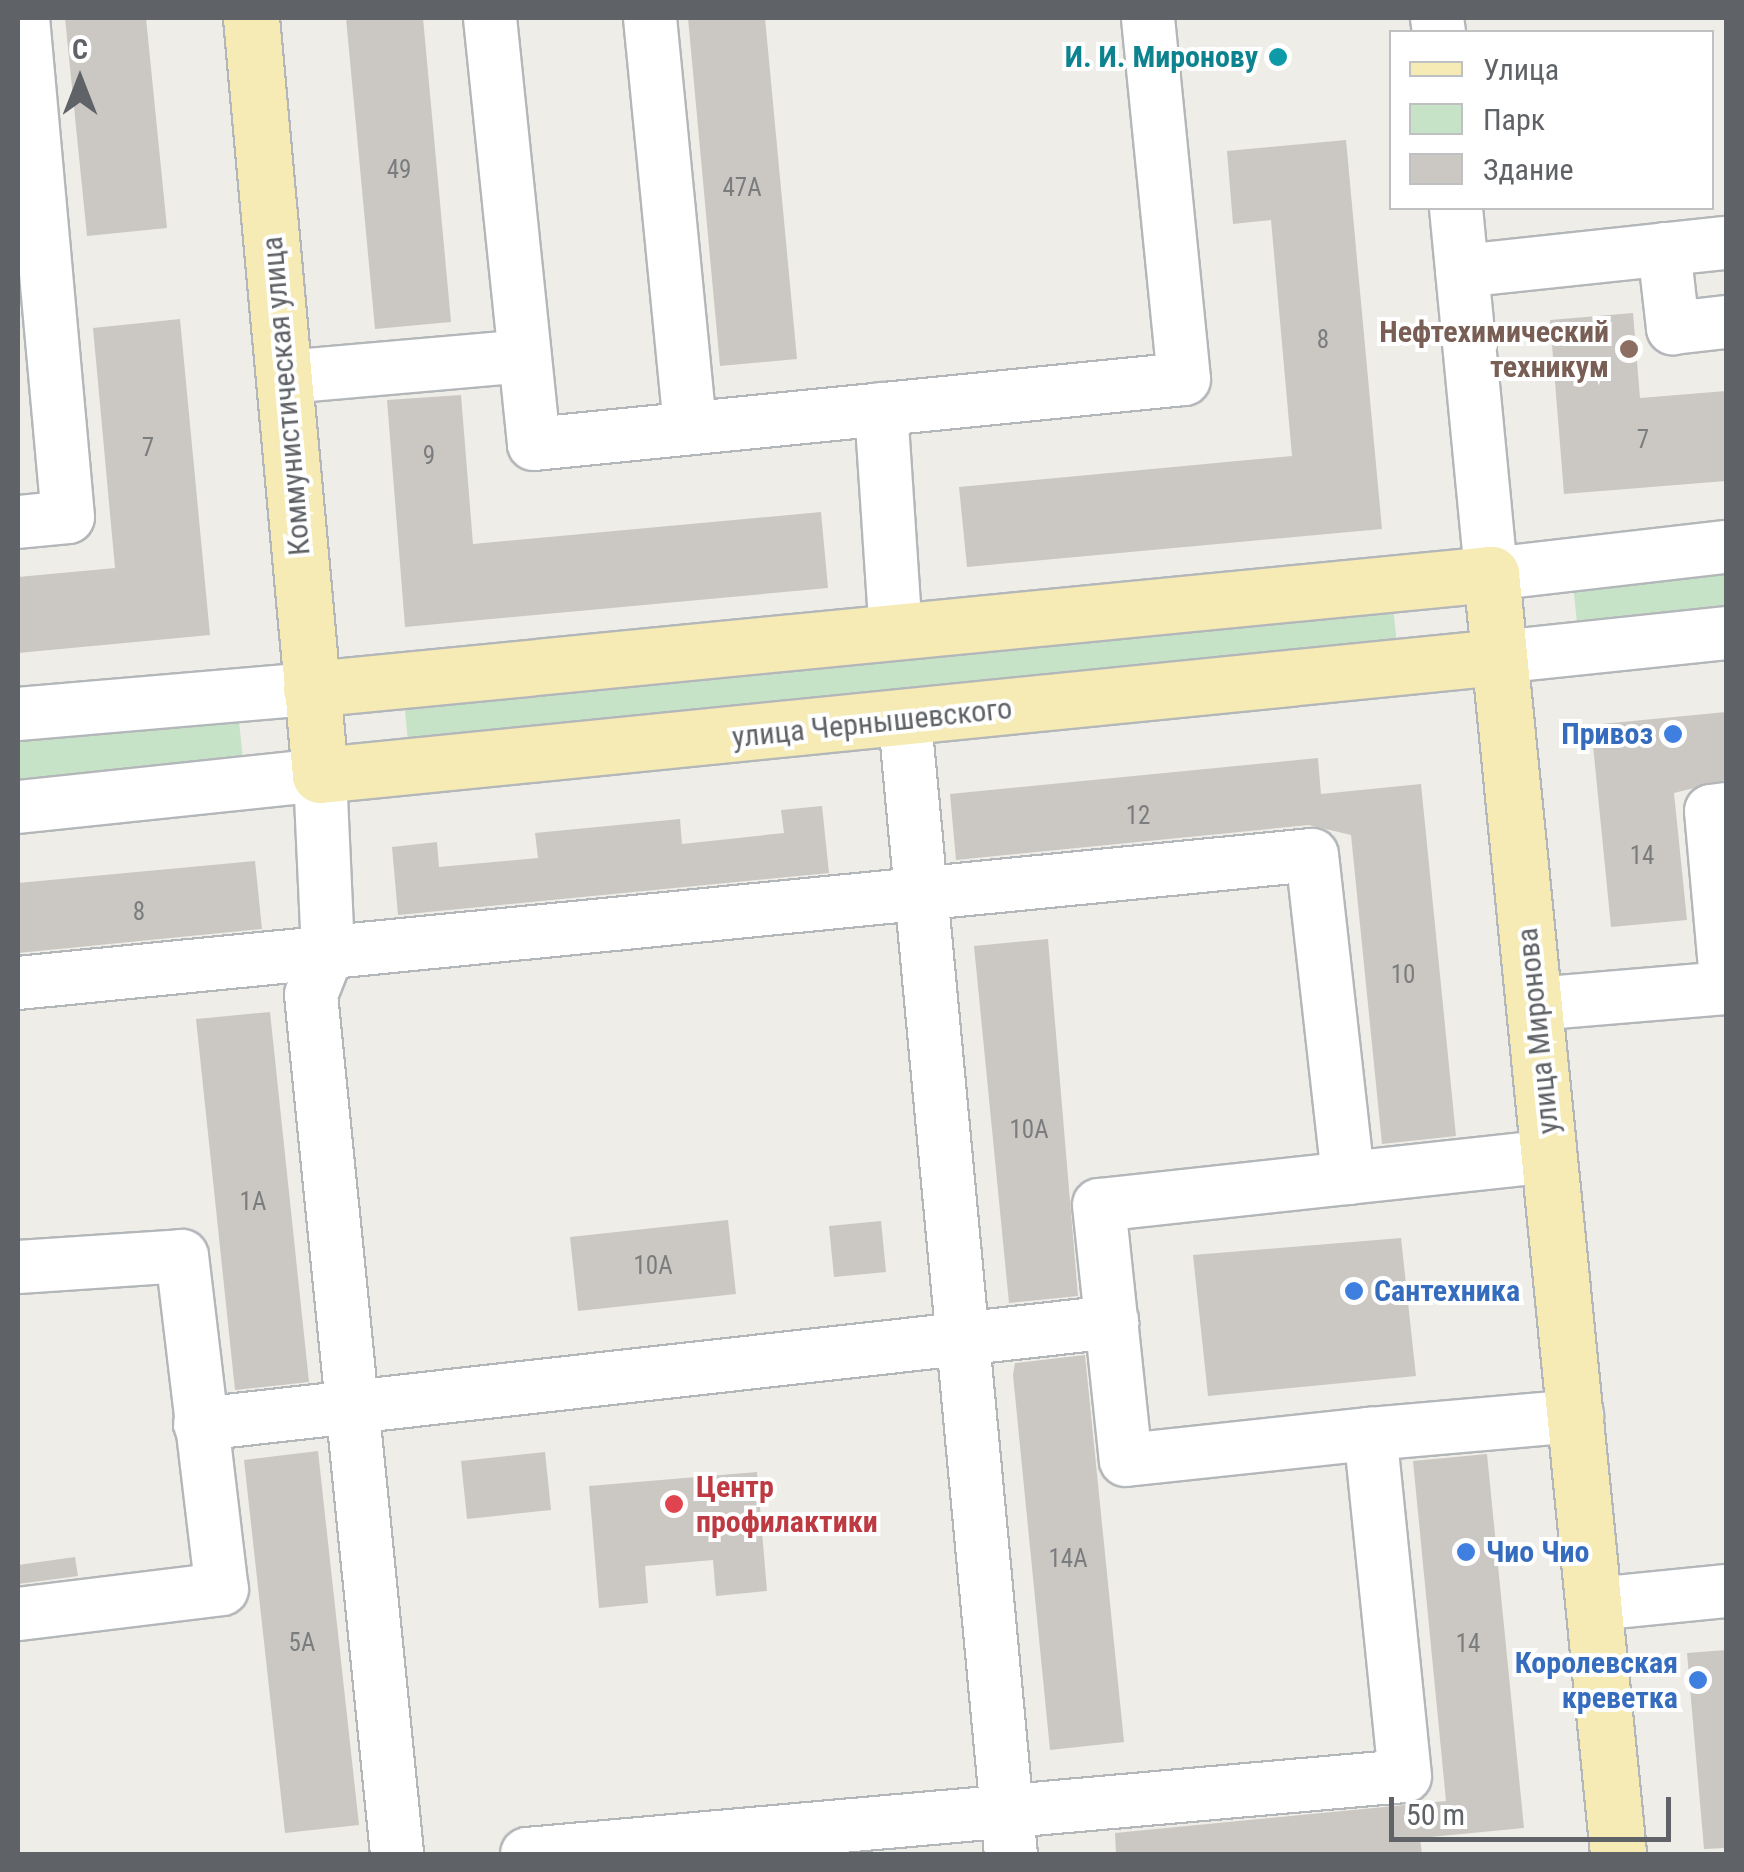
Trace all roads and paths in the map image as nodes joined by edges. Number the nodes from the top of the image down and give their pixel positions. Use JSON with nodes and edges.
{"nodes":[{"id":1,"x":23,"y":18,"type":"edge"},
{"id":2,"x":251,"y":18,"type":"edge"},
{"id":3,"x":490,"y":18,"type":"edge"},
{"id":4,"x":650,"y":18,"type":"edge"},
{"id":5,"x":1148,"y":18,"type":"edge"},
{"id":6,"x":24,"y":92,"type":"edge"},
{"id":7,"x":1456,"y":210,"type":"edge"},
{"id":8,"x":1726,"y":243,"type":"edge"},
{"id":9,"x":1664,"y":250,"type":"junction"},
{"id":10,"x":1462,"y":271,"type":"junction"},
{"id":11,"x":1726,"y":322,"type":"edge"},
{"id":12,"x":524,"y":356,"type":"junction"},
{"id":13,"x":286,"y":377,"type":"junction"},
{"id":14,"x":881,"y":409,"type":"junction"},
{"id":15,"x":690,"y":428,"type":"junction"},
{"id":16,"x":18,"y":522,"type":"edge"},
{"id":17,"x":1726,"y":547,"type":"edge"},
{"id":18,"x":1491,"y":574,"type":"junction"},
{"id":19,"x":896,"y":632,"type":"junction"},
{"id":20,"x":1726,"y":634,"type":"edge"},
{"id":21,"x":1500,"y":658,"type":"junction"},
{"id":22,"x":310,"y":689,"type":"junction"},
{"id":23,"x":18,"y":714,"type":"edge"},
{"id":24,"x":904,"y":721,"type":"junction"},
{"id":25,"x":320,"y":776,"type":"junction"},
{"id":26,"x":18,"y":808,"type":"edge"},
{"id":27,"x":1726,"y":809,"type":"edge"},
{"id":28,"x":922,"y":893,"type":"junction"},
{"id":29,"x":328,"y":952,"type":"junction"},
{"id":30,"x":1726,"y":980,"type":"edge"},
{"id":31,"x":18,"y":983,"type":"edge"},
{"id":32,"x":1726,"y":988,"type":"edge"},
{"id":33,"x":1535,"y":1004,"type":"junction"},
{"id":34,"x":1550,"y":1156,"type":"junction"},
{"id":35,"x":1348,"y":1178,"type":"junction"},
{"id":36,"x":18,"y":1267,"type":"edge"},
{"id":37,"x":1112,"y":1322,"type":"junction"},
{"id":38,"x":966,"y":1337,"type":"junction"},
{"id":39,"x":351,"y":1408,"type":"junction"},
{"id":40,"x":1576,"y":1416,"type":"junction"},
{"id":41,"x":200,"y":1424,"type":"junction"},
{"id":42,"x":1370,"y":1434,"type":"junction"},
{"id":43,"x":1726,"y":1591,"type":"edge"},
{"id":44,"x":1595,"y":1604,"type":"junction"},
{"id":45,"x":18,"y":1614,"type":"edge"},
{"id":46,"x":1009,"y":1834,"type":"edge"},
{"id":47,"x":397,"y":1854,"type":"edge"},
{"id":48,"x":527,"y":1854,"type":"edge"},
{"id":49,"x":1618,"y":1854,"type":"edge"}],
"edges":[{"from":1,"to":6,"type":"street"},
{"from":2,"to":13,"type":"main road","name":"Коммунистическая улица"},
{"from":3,"to":12,"type":"street"},
{"from":4,"to":15,"type":"street"},
{"from":5,"to":14,"type":"street"},
{"from":6,"to":16,"type":"street"},
{"from":7,"to":10,"type":"street","name":"улица Миронова"},
{"from":8,"to":9,"type":"street"},
{"from":9,"to":10,"type":"street"},
{"from":9,"to":11,"type":"street"},
{"from":10,"to":18,"type":"street","name":"улица Миронова"},
{"from":12,"to":13,"type":"street"},
{"from":12,"to":15,"type":"street"},
{"from":13,"to":22,"type":"main road","name":"Коммунистическая улица"},
{"from":14,"to":15,"type":"street"},
{"from":14,"to":19,"type":"street"},
{"from":17,"to":18,"type":"street"},
{"from":18,"to":19,"type":"main road"},
{"from":18,"to":21,"type":"main road","name":"улица Миронова"},
{"from":19,"to":22,"type":"main road"},
{"from":20,"to":21,"type":"street","name":"улица Чернышевского"},
{"from":21,"to":24,"type":"main road","name":"улица Чернышевского"},
{"from":21,"to":33,"type":"main road","name":"улица Миронова"},
{"from":22,"to":23,"type":"street"},
{"from":22,"to":25,"type":"main road","name":"Коммунистическая улица"},
{"from":24,"to":25,"type":"main road","name":"улица Чернышевского"},
{"from":24,"to":28,"type":"street"},
{"from":25,"to":26,"type":"street","name":"улица Чернышевского"},
{"from":25,"to":29,"type":"street"},
{"from":27,"to":30,"type":"street"},
{"from":28,"to":29,"type":"street"},
{"from":28,"to":35,"type":"street"},
{"from":28,"to":38,"type":"street"},
{"from":29,"to":31,"type":"street"},
{"from":29,"to":39,"type":"street"},
{"from":32,"to":33,"type":"street"},
{"from":33,"to":34,"type":"main road","name":"улица Миронова"},
{"from":34,"to":35,"type":"street"},
{"from":34,"to":40,"type":"main road","name":"улица Миронова"},
{"from":35,"to":37,"type":"street"},
{"from":36,"to":41,"type":"street"},
{"from":37,"to":38,"type":"street"},
{"from":37,"to":42,"type":"street"},
{"from":38,"to":39,"type":"street"},
{"from":38,"to":46,"type":"street"},
{"from":39,"to":41,"type":"street"},
{"from":39,"to":47,"type":"street"},
{"from":40,"to":42,"type":"street"},
{"from":40,"to":44,"type":"main road","name":"улица Миронова"},
{"from":41,"to":45,"type":"street"},
{"from":42,"to":46,"type":"street"},
{"from":43,"to":44,"type":"street"},
{"from":44,"to":49,"type":"main road","name":"улица Миронова"},
{"from":46,"to":48,"type":"street"}]}
